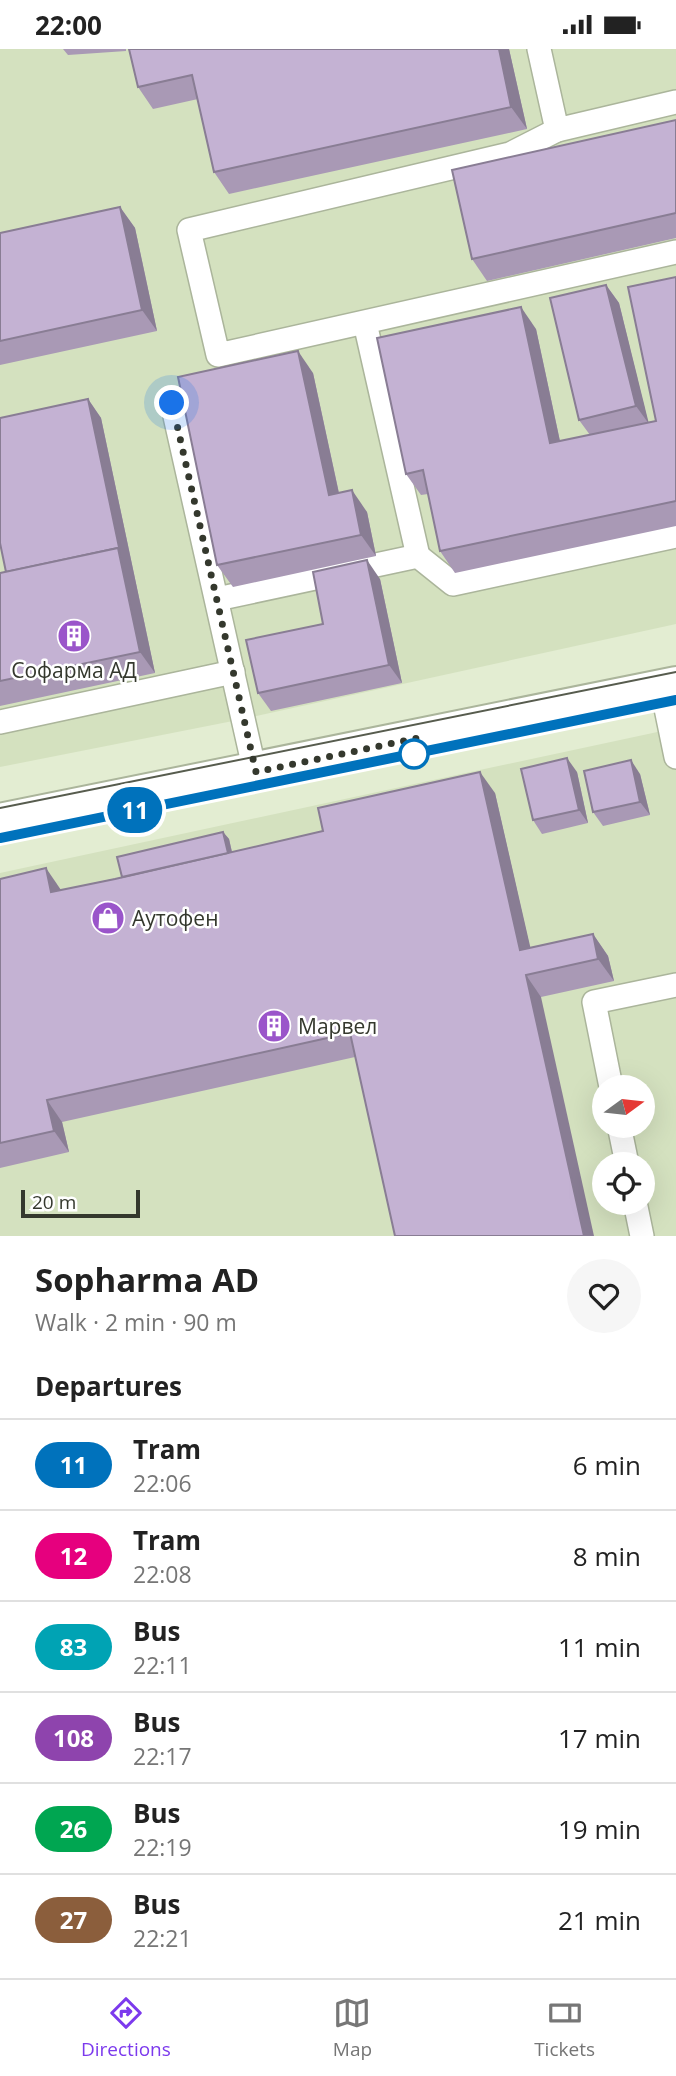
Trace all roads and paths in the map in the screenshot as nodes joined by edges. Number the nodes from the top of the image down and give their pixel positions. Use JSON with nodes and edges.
{"nodes":[{"id":1,"x":539,"y":49,"type":"edge"},
{"id":2,"x":676,"y":102,"type":"edge"},
{"id":3,"x":557,"y":129,"type":"junction"},
{"id":4,"x":676,"y":252,"type":"edge"},
{"id":5,"x":365,"y":323,"type":"junction"},
{"id":6,"x":172,"y":403,"type":"dead end"},
{"id":7,"x":676,"y":536,"type":"edge"},
{"id":8,"x":418,"y":556,"type":"junction"},
{"id":9,"x":217,"y":599,"type":"junction"},
{"id":10,"x":233,"y":671,"type":"junction"},
{"id":11,"x":669,"y":687,"type":"edge"},
{"id":12,"x":0,"y":722,"type":"edge"},
{"id":13,"x":676,"y":757,"type":"edge"},
{"id":14,"x":256,"y":772,"type":"junction"},
{"id":15,"x":0,"y":823,"type":"edge"},
{"id":16,"x":676,"y":985,"type":"edge"},
{"id":17,"x":609,"y":1075,"type":"edge"},
{"id":18,"x":638,"y":1215,"type":"edge"},
{"id":19,"x":642,"y":1236,"type":"edge"}],
"edges":[{"from":1,"to":3,"type":"lane"},
{"from":2,"to":3,"type":"lane"},
{"from":3,"to":5,"type":"lane"},
{"from":4,"to":5,"type":"lane"},
{"from":5,"to":8,"type":"lane"},
{"from":6,"to":9,"type":"lane"},
{"from":7,"to":8,"type":"lane"},
{"from":8,"to":9,"type":"lane"},
{"from":9,"to":10,"type":"lane"},
{"from":10,"to":12,"type":"lane"},
{"from":10,"to":14,"type":"lane"},
{"from":11,"to":13,"type":"lane"},
{"from":11,"to":14,"type":"street"},
{"from":14,"to":15,"type":"street"},
{"from":16,"to":17,"type":"lane"},
{"from":18,"to":19,"type":"lane"}]}
